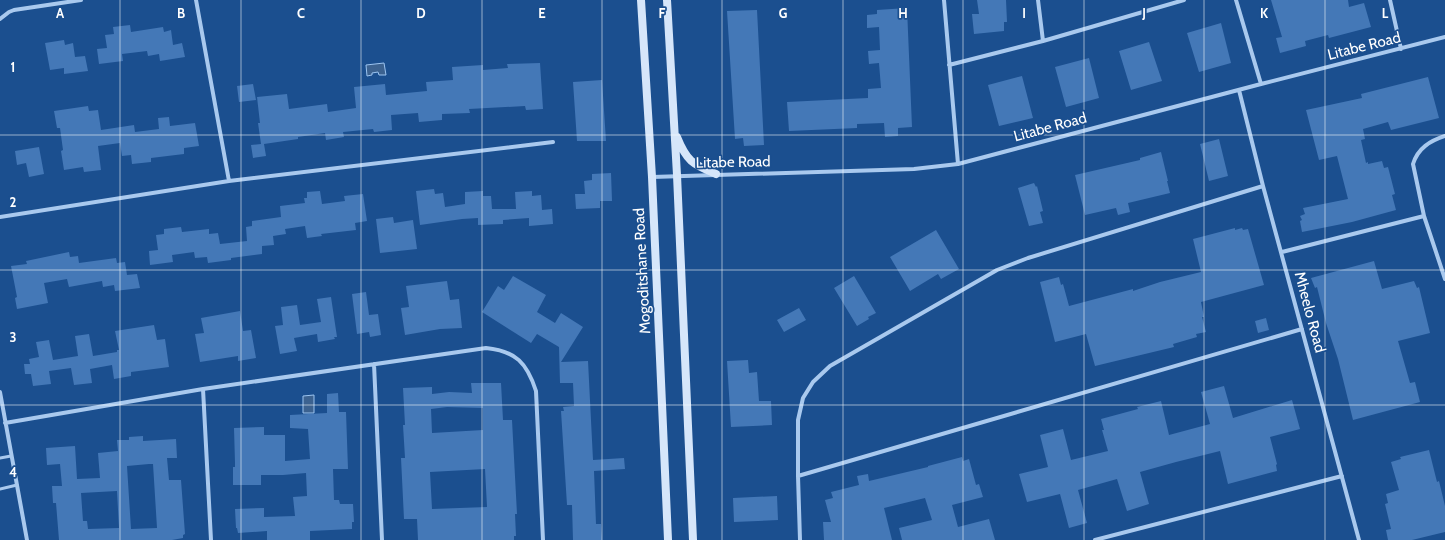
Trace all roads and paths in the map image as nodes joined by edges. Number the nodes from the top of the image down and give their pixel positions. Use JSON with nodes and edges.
{"nodes":[{"id":1,"x":81,"y":0,"type":"edge"},
{"id":2,"x":196,"y":0,"type":"edge"},
{"id":3,"x":641,"y":0,"type":"edge"},
{"id":4,"x":667,"y":0,"type":"edge"},
{"id":5,"x":944,"y":0,"type":"edge"},
{"id":6,"x":1038,"y":0,"type":"edge"},
{"id":7,"x":1184,"y":0,"type":"edge"},
{"id":8,"x":1236,"y":0,"type":"edge"},
{"id":9,"x":1390,"y":0,"type":"edge"},
{"id":10,"x":0,"y":19,"type":"edge"},
{"id":11,"x":1445,"y":37,"type":"edge"},
{"id":12,"x":1043,"y":41,"type":"junction"},
{"id":13,"x":1401,"y":49,"type":"junction"},
{"id":14,"x":949,"y":65,"type":"junction"},
{"id":15,"x":1261,"y":84,"type":"junction"},
{"id":16,"x":1239,"y":90,"type":"junction"},
{"id":17,"x":674,"y":129,"type":"junction"},
{"id":18,"x":1445,"y":136,"type":"edge"},
{"id":19,"x":552,"y":142,"type":"dead end"},
{"id":20,"x":958,"y":164,"type":"junction"},
{"id":21,"x":716,"y":174,"type":"junction"},
{"id":22,"x":677,"y":175,"type":"junction"},
{"id":23,"x":652,"y":177,"type":"junction"},
{"id":24,"x":229,"y":181,"type":"junction"},
{"id":25,"x":1263,"y":186,"type":"junction"},
{"id":26,"x":1424,"y":216,"type":"junction"},
{"id":27,"x":0,"y":217,"type":"edge"},
{"id":28,"x":1282,"y":252,"type":"junction"},
{"id":29,"x":1445,"y":279,"type":"edge"},
{"id":30,"x":1302,"y":329,"type":"junction"},
{"id":31,"x":374,"y":364,"type":"junction"},
{"id":32,"x":203,"y":389,"type":"junction"},
{"id":33,"x":0,"y":392,"type":"edge"},
{"id":34,"x":5,"y":423,"type":"junction"},
{"id":35,"x":11,"y":456,"type":"junction"},
{"id":36,"x":0,"y":458,"type":"edge"},
{"id":37,"x":798,"y":476,"type":"junction"},
{"id":38,"x":1342,"y":476,"type":"junction"},
{"id":39,"x":17,"y":485,"type":"junction"},
{"id":40,"x":0,"y":489,"type":"edge"},
{"id":41,"x":27,"y":540,"type":"edge"},
{"id":42,"x":211,"y":540,"type":"edge"},
{"id":43,"x":382,"y":540,"type":"edge"},
{"id":44,"x":543,"y":540,"type":"edge"},
{"id":45,"x":668,"y":540,"type":"edge"},
{"id":46,"x":693,"y":540,"type":"edge"},
{"id":47,"x":800,"y":540,"type":"edge"},
{"id":48,"x":1095,"y":540,"type":"edge"},
{"id":49,"x":1359,"y":540,"type":"edge"}],
"edges":[{"from":1,"to":10,"type":"street"},
{"from":2,"to":24,"type":"street"},
{"from":3,"to":23,"type":"main road","name":"Mogoditshane Road"},
{"from":4,"to":17,"type":"main road"},
{"from":5,"to":14,"type":"street"},
{"from":6,"to":12,"type":"street"},
{"from":7,"to":12,"type":"street"},
{"from":8,"to":15,"type":"street"},
{"from":9,"to":13,"type":"street"},
{"from":11,"to":13,"type":"street","name":"Litabe Road"},
{"from":12,"to":14,"type":"street"},
{"from":13,"to":15,"type":"street","name":"Litabe Road"},
{"from":14,"to":20,"type":"street"},
{"from":15,"to":16,"type":"street","name":"Litabe Road"},
{"from":16,"to":20,"type":"street","name":"Litabe Road"},
{"from":16,"to":25,"type":"street","name":"Mheelo Road"},
{"from":17,"to":21,"type":"main road"},
{"from":17,"to":22,"type":"main road"},
{"from":18,"to":26,"type":"street"},
{"from":19,"to":24,"type":"street"},
{"from":20,"to":21,"type":"street","name":"Litabe Road"},
{"from":21,"to":22,"type":"street","name":"Litabe Road"},
{"from":22,"to":23,"type":"street","name":"Litabe Road"},
{"from":22,"to":46,"type":"main road"},
{"from":23,"to":45,"type":"main road","name":"Mogoditshane Road"},
{"from":24,"to":27,"type":"street"},
{"from":25,"to":28,"type":"street","name":"Mheelo Road"},
{"from":25,"to":37,"type":"street"},
{"from":26,"to":28,"type":"street"},
{"from":26,"to":29,"type":"street"},
{"from":28,"to":30,"type":"street","name":"Mheelo Road"},
{"from":30,"to":37,"type":"street"},
{"from":30,"to":38,"type":"street","name":"Mheelo Road"},
{"from":31,"to":32,"type":"street"},
{"from":31,"to":43,"type":"street"},
{"from":31,"to":44,"type":"street"},
{"from":32,"to":34,"type":"street"},
{"from":32,"to":42,"type":"street"},
{"from":33,"to":34,"type":"street"},
{"from":34,"to":35,"type":"street"},
{"from":35,"to":36,"type":"lane"},
{"from":35,"to":39,"type":"street"},
{"from":37,"to":47,"type":"street"},
{"from":38,"to":48,"type":"street"},
{"from":38,"to":49,"type":"street","name":"Mheelo Road"},
{"from":39,"to":40,"type":"lane"},
{"from":39,"to":41,"type":"street"}]}
